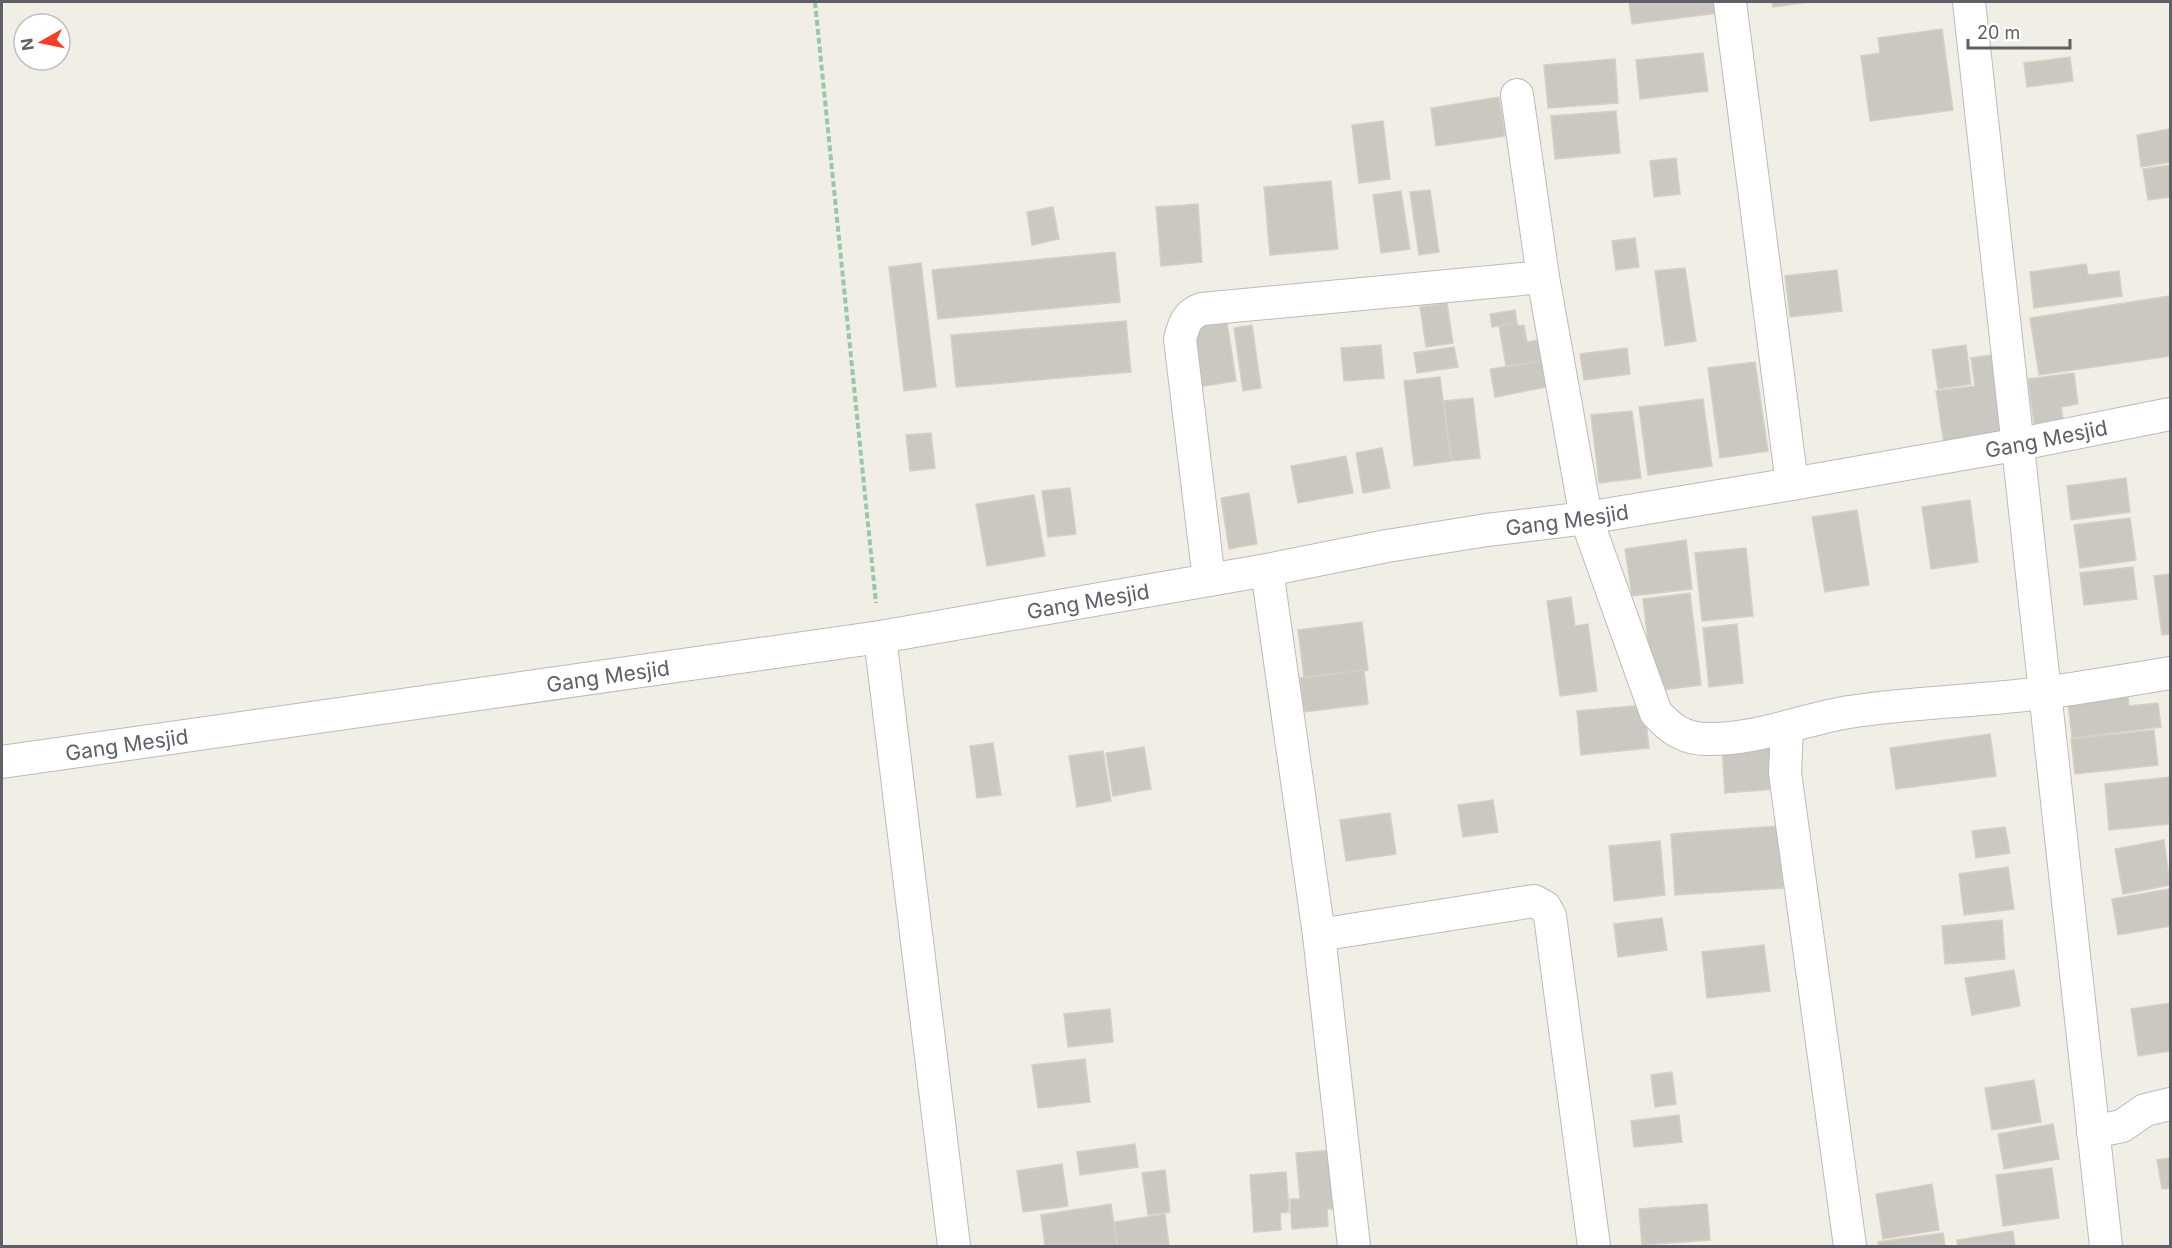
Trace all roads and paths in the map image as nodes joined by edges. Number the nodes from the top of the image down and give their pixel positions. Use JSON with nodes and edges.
{"nodes":[{"id":1,"x":815,"y":2,"type":"edge"},
{"id":2,"x":1730,"y":2,"type":"edge"},
{"id":3,"x":1969,"y":2,"type":"edge"},
{"id":4,"x":1517,"y":95,"type":"dead end"},
{"id":5,"x":1544,"y":277,"type":"junction"},
{"id":6,"x":2170,"y":414,"type":"edge"},
{"id":7,"x":2020,"y":444,"type":"junction"},
{"id":8,"x":1792,"y":484,"type":"junction"},
{"id":9,"x":1586,"y":518,"type":"junction"},
{"id":10,"x":1267,"y":570,"type":"junction"},
{"id":11,"x":1209,"y":580,"type":"junction"},
{"id":12,"x":880,"y":637,"type":"junction"},
{"id":13,"x":2170,"y":674,"type":"edge"},
{"id":14,"x":2044,"y":693,"type":"junction"},
{"id":15,"x":1787,"y":728,"type":"junction"},
{"id":16,"x":2,"y":762,"type":"edge"},
{"id":17,"x":1319,"y":935,"type":"junction"},
{"id":18,"x":2170,"y":1104,"type":"edge"},
{"id":19,"x":2093,"y":1132,"type":"junction"},
{"id":20,"x":954,"y":1246,"type":"edge"},
{"id":21,"x":1354,"y":1246,"type":"edge"},
{"id":22,"x":1594,"y":1246,"type":"edge"},
{"id":23,"x":1850,"y":1246,"type":"edge"},
{"id":24,"x":2106,"y":1246,"type":"edge"}],
"edges":[{"from":1,"to":12,"type":"path"},
{"from":2,"to":8,"type":"street"},
{"from":3,"to":7,"type":"street"},
{"from":4,"to":5,"type":"street"},
{"from":5,"to":9,"type":"street"},
{"from":5,"to":11,"type":"street"},
{"from":6,"to":7,"type":"street","name":"Gang Mesjid"},
{"from":7,"to":8,"type":"street","name":"Gang Mesjid"},
{"from":7,"to":14,"type":"street"},
{"from":8,"to":9,"type":"street","name":"Gang Mesjid"},
{"from":9,"to":10,"type":"street","name":"Gang Mesjid"},
{"from":9,"to":15,"type":"street"},
{"from":10,"to":11,"type":"street","name":"Gang Mesjid"},
{"from":10,"to":17,"type":"street"},
{"from":11,"to":12,"type":"street","name":"Gang Mesjid"},
{"from":12,"to":16,"type":"street","name":"Gang Mesjid"},
{"from":12,"to":20,"type":"street"},
{"from":13,"to":14,"type":"street"},
{"from":14,"to":15,"type":"street"},
{"from":14,"to":19,"type":"street"},
{"from":15,"to":23,"type":"street"},
{"from":17,"to":21,"type":"street"},
{"from":17,"to":22,"type":"street"},
{"from":18,"to":19,"type":"street"},
{"from":19,"to":24,"type":"street"}]}
